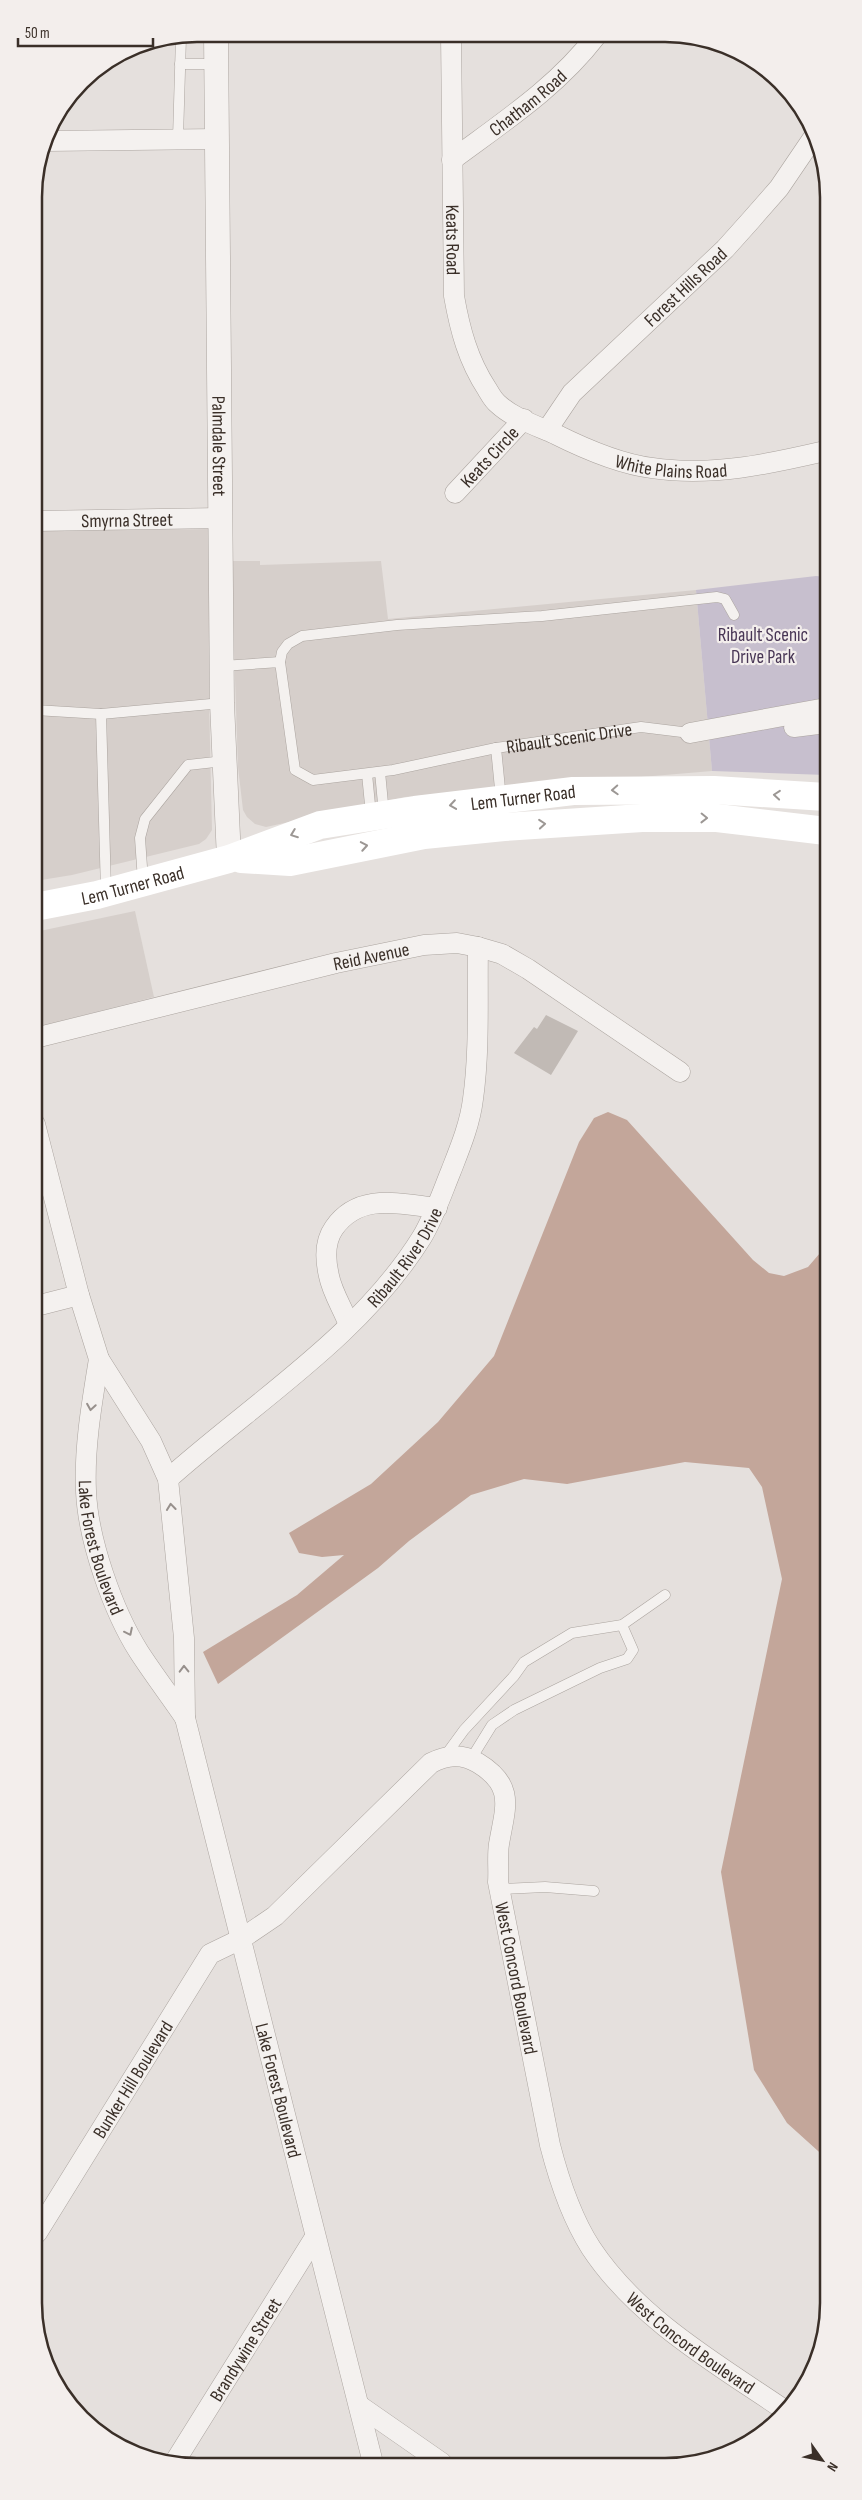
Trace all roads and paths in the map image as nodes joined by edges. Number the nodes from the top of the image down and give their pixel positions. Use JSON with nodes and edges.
{"nodes":[{"id":1,"x":450,"y":42,"type":"edge"},
{"id":2,"x":591,"y":42,"type":"edge"},
{"id":3,"x":216,"y":43,"type":"edge"},
{"id":4,"x":181,"y":44,"type":"edge"},
{"id":5,"x":180,"y":64,"type":"junction"},
{"id":6,"x":216,"y":64,"type":"junction"},
{"id":7,"x":178,"y":138,"type":"junction"},
{"id":8,"x":216,"y":139,"type":"junction"},
{"id":9,"x":53,"y":141,"type":"edge"},
{"id":10,"x":809,"y":144,"type":"edge"},
{"id":11,"x":452,"y":160,"type":"junction"},
{"id":12,"x":524,"y":419,"type":"junction"},
{"id":13,"x":547,"y":430,"type":"junction"},
{"id":14,"x":820,"y":452,"type":"edge"},
{"id":15,"x":455,"y":493,"type":"dead end"},
{"id":16,"x":220,"y":518,"type":"junction"},
{"id":17,"x":43,"y":521,"type":"edge"},
{"id":18,"x":734,"y":615,"type":"dead end"},
{"id":19,"x":280,"y":662,"type":"junction"},
{"id":20,"x":222,"y":666,"type":"junction"},
{"id":21,"x":222,"y":703,"type":"junction"},
{"id":22,"x":820,"y":709,"type":"edge"},
{"id":23,"x":43,"y":710,"type":"edge"},
{"id":24,"x":101,"y":714,"type":"junction"},
{"id":25,"x":820,"y":724,"type":"edge"},
{"id":26,"x":690,"y":733,"type":"junction"},
{"id":27,"x":496,"y":748,"type":"junction"},
{"id":28,"x":224,"y":761,"type":"junction"},
{"id":29,"x":380,"y":772,"type":"junction"},
{"id":30,"x":367,"y":774,"type":"junction"},
{"id":31,"x":820,"y":797,"type":"edge"},
{"id":32,"x":503,"y":813,"type":"junction"},
{"id":33,"x":378,"y":816,"type":"junction"},
{"id":34,"x":820,"y":831,"type":"edge"},
{"id":35,"x":229,"y":859,"type":"junction"},
{"id":36,"x":143,"y":882,"type":"junction"},
{"id":37,"x":106,"y":892,"type":"junction"},
{"id":38,"x":43,"y":905,"type":"edge"},
{"id":39,"x":478,"y":947,"type":"junction"},
{"id":40,"x":43,"y":1036,"type":"edge"},
{"id":41,"x":680,"y":1072,"type":"dead end"},
{"id":42,"x":43,"y":1161,"type":"edge"},
{"id":43,"x":436,"y":1208,"type":"junction"},
{"id":44,"x":79,"y":1295,"type":"junction"},
{"id":45,"x":42,"y":1304,"type":"edge"},
{"id":46,"x":350,"y":1325,"type":"junction"},
{"id":47,"x":99,"y":1359,"type":"junction"},
{"id":48,"x":168,"y":1480,"type":"junction"},
{"id":49,"x":664,"y":1595,"type":"dead end"},
{"id":50,"x":622,"y":1625,"type":"junction"},
{"id":51,"x":185,"y":1718,"type":"junction"},
{"id":52,"x":445,"y":1756,"type":"junction"},
{"id":53,"x":471,"y":1759,"type":"junction"},
{"id":54,"x":500,"y":1889,"type":"junction"},
{"id":55,"x":594,"y":1891,"type":"dead end"},
{"id":56,"x":241,"y":1939,"type":"junction"},
{"id":57,"x":42,"y":2225,"type":"edge"},
{"id":58,"x":315,"y":2237,"type":"junction"},
{"id":59,"x":360,"y":2406,"type":"junction"},
{"id":60,"x":779,"y":2407,"type":"edge"},
{"id":61,"x":178,"y":2456,"type":"edge"},
{"id":62,"x":372,"y":2458,"type":"edge"},
{"id":63,"x":435,"y":2458,"type":"edge"}],
"edges":[{"from":1,"to":11,"type":"street","name":"Keats Road"},
{"from":2,"to":11,"type":"street","name":"Chatham Road"},
{"from":3,"to":6,"type":"street","name":"Palmdale Street"},
{"from":4,"to":5,"type":"lane"},
{"from":5,"to":6,"type":"lane"},
{"from":5,"to":7,"type":"lane"},
{"from":6,"to":8,"type":"street","name":"Palmdale Street"},
{"from":7,"to":8,"type":"street"},
{"from":7,"to":9,"type":"street"},
{"from":8,"to":16,"type":"street","name":"Palmdale Street"},
{"from":10,"to":13,"type":"street","name":"Forest Hills Road"},
{"from":11,"to":12,"type":"street","name":"Keats Road"},
{"from":12,"to":13,"type":"street","name":"White Plains Road"},
{"from":12,"to":15,"type":"street","name":"Keats Circle"},
{"from":13,"to":14,"type":"street","name":"White Plains Road"},
{"from":16,"to":17,"type":"street","name":"Smyrna Street"},
{"from":16,"to":20,"type":"street","name":"Palmdale Street"},
{"from":18,"to":19,"type":"lane"},
{"from":19,"to":20,"type":"lane"},
{"from":19,"to":30,"type":"lane"},
{"from":20,"to":21,"type":"street","name":"Palmdale Street"},
{"from":21,"to":24,"type":"lane"},
{"from":21,"to":28,"type":"street","name":"Palmdale Street"},
{"from":22,"to":26,"type":"street","name":"Ribault Scenic Drive"},
{"from":23,"to":24,"type":"lane"},
{"from":24,"to":37,"type":"lane"},
{"from":25,"to":26,"type":"street","name":"Ribault Scenic Drive"},
{"from":26,"to":27,"type":"lane","name":"Ribault Scenic Drive"},
{"from":27,"to":29,"type":"lane"},
{"from":27,"to":32,"type":"lane","name":"Ribault Scenic Drive"},
{"from":28,"to":35,"type":"street","name":"Palmdale Street"},
{"from":28,"to":36,"type":"lane"},
{"from":29,"to":30,"type":"lane"},
{"from":29,"to":33,"type":"lane"},
{"from":30,"to":33,"type":"lane"},
{"from":31,"to":32,"type":"main road","name":"Lem Turner Road","one_way":true},
{"from":32,"to":33,"type":"main road","name":"Lem Turner Road","one_way":true},
{"from":32,"to":34,"type":"main road","name":"Lem Turner Road","one_way":true},
{"from":35,"to":32,"type":"main road","name":"Lem Turner Road","one_way":true},
{"from":33,"to":35,"type":"main road","name":"Lem Turner Road","one_way":true},
{"from":35,"to":36,"type":"main road","name":"Lem Turner Road"},
{"from":36,"to":37,"type":"main road","name":"Lem Turner Road"},
{"from":37,"to":38,"type":"main road","name":"Lem Turner Road"},
{"from":39,"to":40,"type":"street","name":"Reid Avenue"},
{"from":39,"to":41,"type":"street","name":"Reid Avenue"},
{"from":39,"to":43,"type":"street","name":"Ribault River Drive"},
{"from":42,"to":44,"type":"street","name":"Lake Forest Boulevard"},
{"from":43,"to":46,"type":"street","name":"Ribault River Drive"},
{"from":43,"to":46,"type":"street"},
{"from":44,"to":45,"type":"street"},
{"from":44,"to":47,"type":"street","name":"Lake Forest Boulevard"},
{"from":46,"to":48,"type":"street","name":"Ribault River Drive"},
{"from":47,"to":48,"type":"street","name":"Lake Forest Boulevard"},
{"from":47,"to":51,"type":"street","name":"Lake Forest Boulevard","one_way":true},
{"from":51,"to":48,"type":"street","name":"Lake Forest Boulevard","one_way":true},
{"from":49,"to":50,"type":"lane"},
{"from":50,"to":52,"type":"lane"},
{"from":50,"to":53,"type":"lane"},
{"from":51,"to":56,"type":"street","name":"Lake Forest Boulevard"},
{"from":52,"to":53,"type":"street","name":"West Concord Boulevard"},
{"from":52,"to":56,"type":"street"},
{"from":53,"to":54,"type":"street","name":"West Concord Boulevard"},
{"from":54,"to":55,"type":"lane"},
{"from":54,"to":60,"type":"street","name":"West Concord Boulevard"},
{"from":56,"to":57,"type":"street","name":"Bunker Hill Boulevard"},
{"from":56,"to":58,"type":"street","name":"Lake Forest Boulevard"},
{"from":58,"to":59,"type":"street","name":"Lake Forest Boulevard"},
{"from":58,"to":61,"type":"street","name":"Brandywine Street"},
{"from":59,"to":62,"type":"street","name":"Lake Forest Boulevard"},
{"from":59,"to":63,"type":"street"}]}
